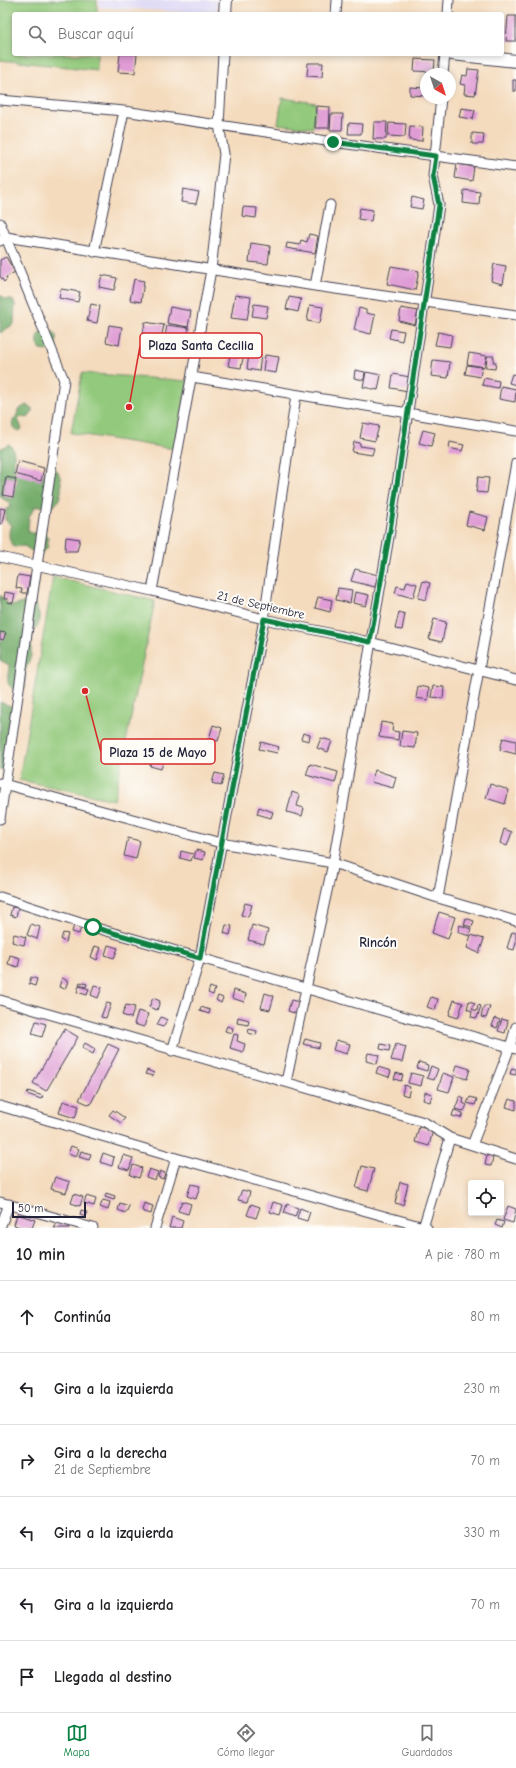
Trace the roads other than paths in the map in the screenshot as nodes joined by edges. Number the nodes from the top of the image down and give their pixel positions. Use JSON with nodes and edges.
{"nodes":[{"id":1,"x":226,"y":0,"type":"edge"},
{"id":2,"x":337,"y":0,"type":"edge"},
{"id":3,"x":449,"y":0,"type":"edge"},
{"id":4,"x":225,"y":12,"type":"edge"},
{"id":5,"x":336,"y":12,"type":"edge"},
{"id":6,"x":448,"y":12,"type":"edge"},
{"id":7,"x":222,"y":56,"type":"edge"},
{"id":8,"x":445,"y":56,"type":"edge"},
{"id":9,"x":470,"y":56,"type":"edge"},
{"id":10,"x":516,"y":61,"type":"edge"},
{"id":11,"x":444,"y":68,"type":"edge"},
{"id":12,"x":0,"y":100,"type":"edge"},
{"id":13,"x":440,"y":104,"type":"edge"},
{"id":14,"x":124,"y":111,"type":"junction"},
{"id":15,"x":219,"y":125,"type":"junction"},
{"id":16,"x":436,"y":156,"type":"junction"},
{"id":17,"x":516,"y":167,"type":"edge"},
{"id":18,"x":330,"y":205,"type":"dead end"},
{"id":19,"x":0,"y":223,"type":"edge"},
{"id":20,"x":3,"y":239,"type":"edge"},
{"id":21,"x":94,"y":252,"type":"junction"},
{"id":22,"x":211,"y":270,"type":"junction"},
{"id":23,"x":315,"y":286,"type":"junction"},
{"id":24,"x":424,"y":302,"type":"junction"},
{"id":25,"x":516,"y":315,"type":"edge"},
{"id":26,"x":192,"y":377,"type":"junction"},
{"id":27,"x":296,"y":395,"type":"junction"},
{"id":28,"x":408,"y":413,"type":"junction"},
{"id":29,"x":516,"y":431,"type":"edge"},
{"id":30,"x":516,"y":463,"type":"edge"},
{"id":31,"x":0,"y":557,"type":"edge"},
{"id":32,"x":36,"y":566,"type":"junction"},
{"id":33,"x":152,"y":591,"type":"junction"},
{"id":34,"x":264,"y":619,"type":"junction"},
{"id":35,"x":370,"y":642,"type":"junction"},
{"id":36,"x":479,"y":670,"type":"junction"},
{"id":37,"x":516,"y":680,"type":"edge"},
{"id":38,"x":2,"y":784,"type":"edge"},
{"id":39,"x":0,"y":819,"type":"edge"},
{"id":40,"x":221,"y":843,"type":"junction"},
{"id":41,"x":333,"y":863,"type":"junction"},
{"id":42,"x":0,"y":897,"type":"edge"},
{"id":43,"x":438,"y":898,"type":"junction"},
{"id":44,"x":516,"y":921,"type":"edge"},
{"id":45,"x":200,"y":958,"type":"junction"},
{"id":46,"x":306,"y":989,"type":"junction"},
{"id":47,"x":0,"y":1000,"type":"edge"},
{"id":48,"x":516,"y":1027,"type":"edge"},
{"id":49,"x":513,"y":1048,"type":"edge"},
{"id":50,"x":172,"y":1051,"type":"junction"},
{"id":51,"x":286,"y":1082,"type":"junction"},
{"id":52,"x":0,"y":1106,"type":"edge"},
{"id":53,"x":450,"y":1138,"type":"junction"},
{"id":54,"x":472,"y":1144,"type":"junction"},
{"id":55,"x":176,"y":1158,"type":"junction"},
{"id":56,"x":516,"y":1158,"type":"edge"},
{"id":57,"x":0,"y":1202,"type":"edge"},
{"id":58,"x":9,"y":1204,"type":"junction"},
{"id":59,"x":87,"y":1227,"type":"edge"},
{"id":60,"x":0,"y":1228,"type":"edge"},
{"id":61,"x":155,"y":1228,"type":"edge"},
{"id":62,"x":425,"y":1228,"type":"edge"}],
"edges":[{"from":1,"to":4,"type":"street"},
{"from":2,"to":5,"type":"street"},
{"from":3,"to":6,"type":"street"},
{"from":7,"to":15,"type":"street"},
{"from":8,"to":11,"type":"street"},
{"from":9,"to":10,"type":"street"},
{"from":12,"to":14,"type":"street"},
{"from":13,"to":16,"type":"street"},
{"from":14,"to":15,"type":"street"},
{"from":14,"to":21,"type":"street"},
{"from":15,"to":16,"type":"street"},
{"from":15,"to":22,"type":"street"},
{"from":16,"to":17,"type":"street"},
{"from":16,"to":24,"type":"street"},
{"from":18,"to":23,"type":"street"},
{"from":19,"to":20,"type":"street"},
{"from":20,"to":21,"type":"street"},
{"from":20,"to":32,"type":"street"},
{"from":21,"to":22,"type":"street"},
{"from":22,"to":23,"type":"street"},
{"from":22,"to":26,"type":"street"},
{"from":23,"to":24,"type":"street"},
{"from":24,"to":25,"type":"street"},
{"from":24,"to":28,"type":"street"},
{"from":26,"to":27,"type":"street"},
{"from":26,"to":33,"type":"street"},
{"from":27,"to":28,"type":"street"},
{"from":27,"to":34,"type":"street"},
{"from":28,"to":29,"type":"street"},
{"from":28,"to":35,"type":"street"},
{"from":30,"to":36,"type":"street"},
{"from":31,"to":32,"type":"street","name":"21 de Septiembre"},
{"from":32,"to":33,"type":"street","name":"21 de Septiembre"},
{"from":32,"to":38,"type":"street"},
{"from":33,"to":34,"type":"street","name":"21 de Septiembre"},
{"from":34,"to":35,"type":"street","name":"21 de Septiembre"},
{"from":34,"to":40,"type":"street"},
{"from":35,"to":36,"type":"street","name":"21 de Septiembre"},
{"from":35,"to":41,"type":"street"},
{"from":36,"to":37,"type":"street","name":"21 de Septiembre"},
{"from":36,"to":43,"type":"street"},
{"from":38,"to":39,"type":"street"},
{"from":38,"to":40,"type":"street"},
{"from":40,"to":41,"type":"street"},
{"from":40,"to":45,"type":"street"},
{"from":41,"to":43,"type":"street"},
{"from":41,"to":46,"type":"street"},
{"from":42,"to":45,"type":"street"},
{"from":43,"to":44,"type":"street"},
{"from":45,"to":46,"type":"street"},
{"from":45,"to":50,"type":"street"},
{"from":46,"to":49,"type":"street"},
{"from":46,"to":51,"type":"street"},
{"from":47,"to":50,"type":"street"},
{"from":48,"to":49,"type":"street"},
{"from":49,"to":54,"type":"street"},
{"from":50,"to":51,"type":"street"},
{"from":51,"to":53,"type":"street"},
{"from":52,"to":55,"type":"street"},
{"from":53,"to":54,"type":"street"},
{"from":53,"to":62,"type":"street"},
{"from":54,"to":56,"type":"street"},
{"from":55,"to":61,"type":"street"},
{"from":55,"to":62,"type":"street"},
{"from":57,"to":58,"type":"street"},
{"from":58,"to":59,"type":"street"},
{"from":58,"to":60,"type":"street"}]}
